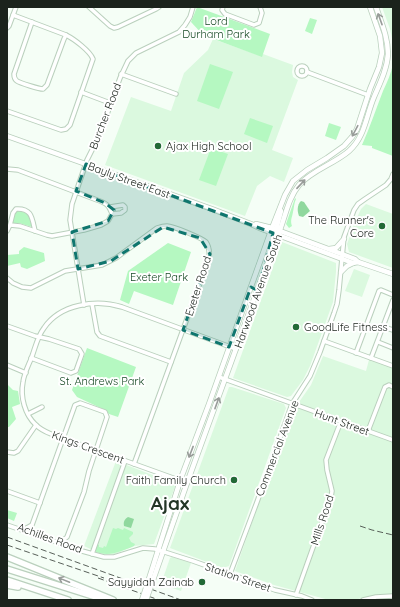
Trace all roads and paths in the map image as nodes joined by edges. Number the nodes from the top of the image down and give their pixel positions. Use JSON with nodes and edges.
{"nodes":[{"id":1,"x":16,"y":7,"type":"edge"},
{"id":2,"x":89,"y":7,"type":"edge"},
{"id":3,"x":159,"y":7,"type":"edge"},
{"id":4,"x":193,"y":7,"type":"edge"},
{"id":5,"x":223,"y":7,"type":"edge"},
{"id":6,"x":260,"y":7,"type":"edge"},
{"id":7,"x":370,"y":7,"type":"edge"},
{"id":8,"x":376,"y":7,"type":"edge"},
{"id":9,"x":13,"y":15,"type":"junction"},
{"id":10,"x":32,"y":22,"type":"junction"},
{"id":11,"x":7,"y":28,"type":"edge"},
{"id":12,"x":66,"y":35,"type":"junction"},
{"id":13,"x":307,"y":72,"type":"dead end"},
{"id":14,"x":121,"y":74,"type":"junction"},
{"id":15,"x":81,"y":92,"type":"junction"},
{"id":16,"x":176,"y":94,"type":"dead end"},
{"id":17,"x":368,"y":95,"type":"junction"},
{"id":18,"x":374,"y":97,"type":"junction"},
{"id":19,"x":110,"y":103,"type":"junction"},
{"id":20,"x":7,"y":110,"type":"edge"},
{"id":21,"x":7,"y":136,"type":"edge"},
{"id":22,"x":86,"y":164,"type":"junction"},
{"id":23,"x":7,"y":169,"type":"edge"},
{"id":24,"x":393,"y":174,"type":"edge"},
{"id":25,"x":392,"y":179,"type":"edge"},
{"id":26,"x":76,"y":192,"type":"junction"},
{"id":27,"x":110,"y":207,"type":"junction"},
{"id":28,"x":112,"y":214,"type":"junction"},
{"id":29,"x":10,"y":225,"type":"junction"},
{"id":30,"x":7,"y":231,"type":"edge"},
{"id":31,"x":35,"y":231,"type":"junction"},
{"id":32,"x":72,"y":232,"type":"junction"},
{"id":33,"x":275,"y":232,"type":"junction"},
{"id":34,"x":344,"y":239,"type":"junction"},
{"id":35,"x":328,"y":249,"type":"junction"},
{"id":36,"x":343,"y":257,"type":"junction"},
{"id":37,"x":356,"y":262,"type":"junction"},
{"id":38,"x":78,"y":268,"type":"junction"},
{"id":39,"x":341,"y":272,"type":"junction"},
{"id":40,"x":393,"y":274,"type":"edge"},
{"id":41,"x":7,"y":278,"type":"edge"},
{"id":42,"x":251,"y":287,"type":"junction"},
{"id":43,"x":258,"y":291,"type":"junction"},
{"id":44,"x":393,"y":295,"type":"edge"},
{"id":45,"x":393,"y":300,"type":"edge"},
{"id":46,"x":92,"y":304,"type":"junction"},
{"id":47,"x":84,"y":305,"type":"junction"},
{"id":48,"x":7,"y":326,"type":"edge"},
{"id":49,"x":383,"y":326,"type":"junction"},
{"id":50,"x":183,"y":330,"type":"junction"},
{"id":51,"x":393,"y":330,"type":"edge"},
{"id":52,"x":39,"y":337,"type":"junction"},
{"id":53,"x":324,"y":341,"type":"junction"},
{"id":54,"x":378,"y":342,"type":"junction"},
{"id":55,"x":229,"y":347,"type":"junction"},
{"id":56,"x":393,"y":348,"type":"edge"},
{"id":57,"x":236,"y":349,"type":"junction"},
{"id":58,"x":356,"y":353,"type":"junction"},
{"id":59,"x":31,"y":358,"type":"junction"},
{"id":60,"x":371,"y":358,"type":"junction"},
{"id":61,"x":172,"y":362,"type":"junction"},
{"id":62,"x":7,"y":365,"type":"edge"},
{"id":63,"x":393,"y":366,"type":"edge"},
{"id":64,"x":26,"y":372,"type":"junction"},
{"id":65,"x":219,"y":376,"type":"junction"},
{"id":66,"x":225,"y":379,"type":"junction"},
{"id":67,"x":393,"y":387,"type":"edge"},
{"id":68,"x":292,"y":404,"type":"junction"},
{"id":69,"x":42,"y":407,"type":"dead end"},
{"id":70,"x":28,"y":414,"type":"junction"},
{"id":71,"x":341,"y":421,"type":"junction"},
{"id":72,"x":201,"y":424,"type":"junction"},
{"id":73,"x":36,"y":425,"type":"junction"},
{"id":74,"x":208,"y":427,"type":"junction"},
{"id":75,"x":368,"y":431,"type":"junction"},
{"id":76,"x":63,"y":439,"type":"junction"},
{"id":77,"x":393,"y":440,"type":"edge"},
{"id":78,"x":96,"y":451,"type":"junction"},
{"id":79,"x":7,"y":452,"type":"edge"},
{"id":80,"x":125,"y":461,"type":"junction"},
{"id":81,"x":134,"y":464,"type":"junction"},
{"id":82,"x":180,"y":481,"type":"junction"},
{"id":83,"x":188,"y":483,"type":"junction"},
{"id":84,"x":7,"y":491,"type":"edge"},
{"id":85,"x":40,"y":503,"type":"junction"},
{"id":86,"x":7,"y":524,"type":"edge"},
{"id":87,"x":32,"y":525,"type":"junction"},
{"id":88,"x":26,"y":529,"type":"junction"},
{"id":89,"x":35,"y":532,"type":"junction"},
{"id":90,"x":67,"y":537,"type":"junction"},
{"id":91,"x":61,"y":542,"type":"junction"},
{"id":92,"x":70,"y":545,"type":"junction"},
{"id":93,"x":161,"y":551,"type":"junction"},
{"id":94,"x":92,"y":554,"type":"junction"},
{"id":95,"x":7,"y":557,"type":"edge"},
{"id":96,"x":7,"y":569,"type":"edge"},
{"id":97,"x":230,"y":574,"type":"junction"},
{"id":98,"x":7,"y":580,"type":"edge"},
{"id":99,"x":150,"y":582,"type":"junction"},
{"id":100,"x":7,"y":585,"type":"edge"},
{"id":101,"x":51,"y":595,"type":"junction"},
{"id":102,"x":296,"y":595,"type":"junction"},
{"id":103,"x":392,"y":597,"type":"edge"},
{"id":104,"x":68,"y":600,"type":"edge"},
{"id":105,"x":105,"y":600,"type":"edge"},
{"id":106,"x":113,"y":600,"type":"edge"},
{"id":107,"x":142,"y":600,"type":"edge"},
{"id":108,"x":146,"y":600,"type":"edge"},
{"id":109,"x":312,"y":600,"type":"edge"},
{"id":110,"x":363,"y":600,"type":"edge"}],
"edges":[{"from":1,"to":9,"type":"street"},
{"from":2,"to":3,"type":"street"},
{"from":4,"to":14,"type":"street","name":"Burcher Road"},
{"from":5,"to":6,"type":"street"},
{"from":7,"to":17,"type":"main road","name":"Harwood Avenue South"},
{"from":18,"to":8,"type":"main road","name":"Harwood Avenue South","one_way":true},
{"from":9,"to":10,"type":"street"},
{"from":9,"to":11,"type":"street"},
{"from":10,"to":12,"type":"street"},
{"from":10,"to":12,"type":"street"},
{"from":12,"to":15,"type":"street"},
{"from":13,"to":17,"type":"street"},
{"from":14,"to":16,"type":"street"},
{"from":14,"to":19,"type":"street","name":"Burcher Road"},
{"from":15,"to":19,"type":"street"},
{"from":15,"to":20,"type":"street"},
{"from":17,"to":18,"type":"main road"},
{"from":17,"to":33,"type":"main road","name":"Harwood Avenue South","one_way":true},
{"from":33,"to":18,"type":"main road","name":"Harwood Avenue South","one_way":true},
{"from":19,"to":22,"type":"street","name":"Burcher Road"},
{"from":21,"to":22,"type":"main road","name":"Bayly Street East"},
{"from":22,"to":26,"type":"street","name":"Burcher Road"},
{"from":22,"to":33,"type":"main road","name":"Bayly Street East"},
{"from":23,"to":26,"type":"street"},
{"from":24,"to":25,"type":"street"},
{"from":25,"to":34,"type":"street","name":"Commercial Avenue"},
{"from":26,"to":27,"type":"street"},
{"from":26,"to":32,"type":"street","name":"Burcher Road"},
{"from":27,"to":28,"type":"street"},
{"from":27,"to":28,"type":"street"},
{"from":28,"to":32,"type":"street"},
{"from":29,"to":30,"type":"street"},
{"from":29,"to":31,"type":"street"},
{"from":29,"to":31,"type":"street"},
{"from":31,"to":32,"type":"street"},
{"from":32,"to":38,"type":"street","name":"Burcher Road"},
{"from":33,"to":35,"type":"main road"},
{"from":33,"to":36,"type":"main road"},
{"from":33,"to":42,"type":"main road","name":"Harwood Avenue South"},
{"from":33,"to":43,"type":"main road","name":"Harwood Avenue South"},
{"from":34,"to":35,"type":"main road"},
{"from":34,"to":36,"type":"street","name":"Commercial Avenue"},
{"from":35,"to":36,"type":"main road"},
{"from":36,"to":37,"type":"main road"},
{"from":36,"to":39,"type":"street","name":"Commercial Avenue"},
{"from":37,"to":39,"type":"main road"},
{"from":37,"to":40,"type":"main road"},
{"from":38,"to":41,"type":"street"},
{"from":38,"to":47,"type":"street","name":"Burcher Road"},
{"from":38,"to":50,"type":"street","name":"Exeter Road"},
{"from":39,"to":53,"type":"street","name":"Commercial Avenue"},
{"from":42,"to":43,"type":"main road"},
{"from":42,"to":55,"type":"main road","name":"Harwood Avenue South"},
{"from":43,"to":57,"type":"main road","name":"Harwood Avenue South"},
{"from":44,"to":58,"type":"street"},
{"from":45,"to":49,"type":"street"},
{"from":46,"to":47,"type":"street","name":"Kings Crescent"},
{"from":46,"to":50,"type":"street","name":"Kings Crescent"},
{"from":46,"to":61,"type":"street"},
{"from":47,"to":52,"type":"street","name":"Kings Crescent"},
{"from":48,"to":52,"type":"street"},
{"from":49,"to":51,"type":"street"},
{"from":49,"to":54,"type":"street"},
{"from":50,"to":55,"type":"street","name":"Kings Crescent"},
{"from":50,"to":61,"type":"street","name":"Exeter Road"},
{"from":52,"to":59,"type":"street","name":"Kings Crescent"},
{"from":52,"to":59,"type":"street"},
{"from":53,"to":58,"type":"street"},
{"from":53,"to":68,"type":"street","name":"Commercial Avenue"},
{"from":54,"to":56,"type":"street"},
{"from":54,"to":60,"type":"street"},
{"from":55,"to":57,"type":"street","name":"Kings Crescent"},
{"from":55,"to":65,"type":"main road","name":"Harwood Avenue South"},
{"from":57,"to":66,"type":"main road","name":"Harwood Avenue South"},
{"from":58,"to":60,"type":"street"},
{"from":59,"to":64,"type":"street","name":"Kings Crescent"},
{"from":60,"to":63,"type":"street"},
{"from":61,"to":81,"type":"street","name":"Exeter Road"},
{"from":62,"to":64,"type":"street"},
{"from":64,"to":70,"type":"street","name":"Kings Crescent"},
{"from":65,"to":66,"type":"street"},
{"from":65,"to":72,"type":"main road","name":"Harwood Avenue South"},
{"from":66,"to":68,"type":"street","name":"Hunt Street"},
{"from":74,"to":66,"type":"main road","name":"Harwood Avenue South","one_way":true},
{"from":67,"to":75,"type":"street"},
{"from":68,"to":71,"type":"street","name":"Hunt Street"},
{"from":68,"to":97,"type":"street","name":"Commercial Avenue"},
{"from":69,"to":70,"type":"street"},
{"from":70,"to":73,"type":"street","name":"Kings Crescent"},
{"from":71,"to":75,"type":"street","name":"Hunt Street"},
{"from":71,"to":102,"type":"street","name":"Mills Road"},
{"from":72,"to":74,"type":"main road"},
{"from":72,"to":82,"type":"main road","name":"Harwood Avenue South","one_way":true},
{"from":73,"to":76,"type":"street","name":"Kings Crescent"},
{"from":73,"to":79,"type":"street"},
{"from":74,"to":83,"type":"main road","name":"Harwood Avenue South"},
{"from":75,"to":77,"type":"street","name":"Hunt Street"},
{"from":76,"to":78,"type":"street","name":"Kings Crescent"},
{"from":76,"to":78,"type":"street"},
{"from":76,"to":85,"type":"street"},
{"from":78,"to":80,"type":"street","name":"Kings Crescent"},
{"from":78,"to":90,"type":"street"},
{"from":80,"to":81,"type":"street","name":"Kings Crescent"},
{"from":80,"to":94,"type":"street"},
{"from":81,"to":82,"type":"street","name":"Kings Crescent"},
{"from":82,"to":83,"type":"street","name":"Kings Crescent"},
{"from":82,"to":93,"type":"main road","name":"Harwood Avenue South"},
{"from":83,"to":93,"type":"main road","name":"Harwood Avenue South"},
{"from":84,"to":85,"type":"street"},
{"from":85,"to":87,"type":"street"},
{"from":86,"to":88,"type":"street","name":"Achilles Road"},
{"from":86,"to":94,"type":"street","name":"Achilles Road"},
{"from":87,"to":88,"type":"street"},
{"from":87,"to":89,"type":"street"},
{"from":88,"to":89,"type":"street","name":"Achilles Road"},
{"from":89,"to":91,"type":"street","name":"Achilles Road"},
{"from":90,"to":91,"type":"street"},
{"from":90,"to":92,"type":"street"},
{"from":91,"to":92,"type":"street","name":"Achilles Road"},
{"from":92,"to":94,"type":"street","name":"Achilles Road"},
{"from":93,"to":94,"type":"street","name":"Achilles Road"},
{"from":93,"to":97,"type":"street","name":"Station Street"},
{"from":93,"to":99,"type":"main road","name":"Harwood Avenue South"},
{"from":106,"to":95,"type":"highway","one_way":true},
{"from":96,"to":105,"type":"highway"},
{"from":97,"to":102,"type":"street","name":"Station Street"},
{"from":98,"to":101,"type":"highway"},
{"from":99,"to":107,"type":"main road","name":"Harwood Avenue South","bridge":true},
{"from":99,"to":108,"type":"main road","name":"Harwood Avenue South","bridge":true},
{"from":100,"to":101,"type":"highway"},
{"from":101,"to":104,"type":"highway"},
{"from":102,"to":109,"type":"street","name":"Station Street"},
{"from":103,"to":110,"type":"street"}]}
